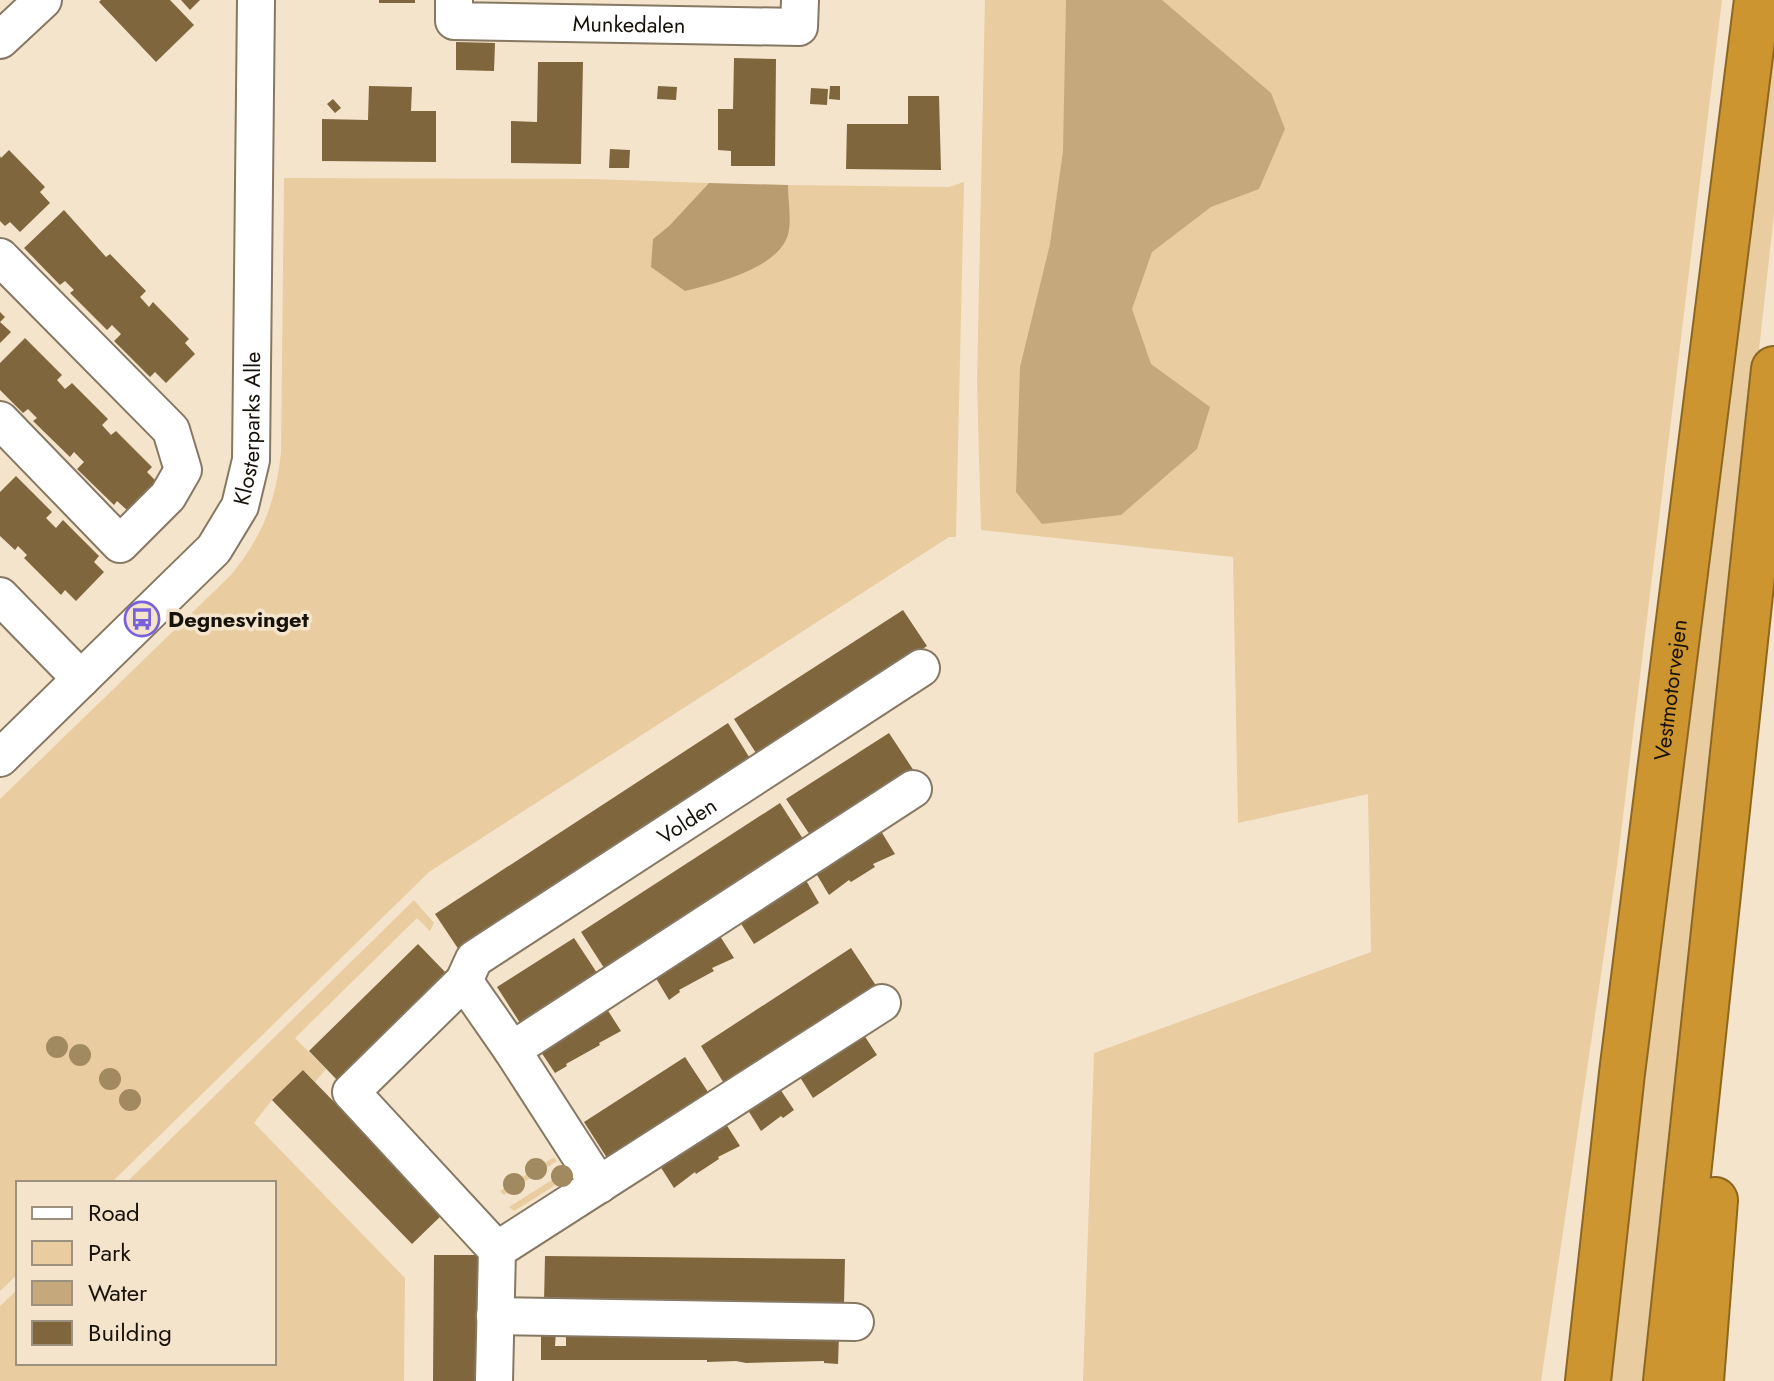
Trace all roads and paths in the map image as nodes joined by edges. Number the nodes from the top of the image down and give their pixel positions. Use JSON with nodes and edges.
{"nodes":[{"id":1,"x":43,"y":0,"type":"edge"},
{"id":2,"x":256,"y":0,"type":"edge"},
{"id":3,"x":454,"y":0,"type":"edge"},
{"id":4,"x":800,"y":0,"type":"edge"},
{"id":5,"x":1757,"y":0,"type":"edge"},
{"id":6,"x":0,"y":40,"type":"edge"},
{"id":7,"x":0,"y":257,"type":"edge"},
{"id":8,"x":1774,"y":369,"type":"edge"},
{"id":9,"x":0,"y":420,"type":"edge"},
{"id":10,"x":0,"y":596,"type":"edge"},
{"id":11,"x":921,"y":668,"type":"dead end"},
{"id":12,"x":81,"y":679,"type":"junction"},
{"id":13,"x":0,"y":758,"type":"edge"},
{"id":14,"x":913,"y":789,"type":"dead end"},
{"id":15,"x":1713,"y":945,"type":"junction"},
{"id":16,"x":464,"y":981,"type":"junction"},
{"id":17,"x":882,"y":1003,"type":"dead end"},
{"id":18,"x":512,"y":1050,"type":"junction"},
{"id":19,"x":1622,"y":1073,"type":"junction"},
{"id":20,"x":599,"y":1185,"type":"junction"},
{"id":21,"x":497,"y":1250,"type":"junction"},
{"id":22,"x":495,"y":1316,"type":"junction"},
{"id":23,"x":855,"y":1322,"type":"dead end"},
{"id":24,"x":494,"y":1381,"type":"edge"},
{"id":25,"x":1562,"y":1381,"type":"edge"},
{"id":26,"x":1588,"y":1381,"type":"edge"},
{"id":27,"x":1666,"y":1381,"type":"edge"},
{"id":28,"x":1701,"y":1381,"type":"edge"}],
"edges":[{"from":1,"to":6,"type":"street"},
{"from":2,"to":12,"type":"street","name":"Klosterparks Alle"},
{"from":3,"to":4,"type":"street","name":"Munkedalen"},
{"from":5,"to":19,"type":"highway","name":"Vestmotorvejen"},
{"from":7,"to":9,"type":"street"},
{"from":8,"to":15,"type":"highway"},
{"from":10,"to":12,"type":"street"},
{"from":11,"to":16,"type":"street","name":"Volden"},
{"from":12,"to":13,"type":"street","name":"Klosterparks Alle"},
{"from":14,"to":18,"type":"street"},
{"from":15,"to":27,"type":"highway"},
{"from":15,"to":28,"type":"highway"},
{"from":16,"to":18,"type":"street"},
{"from":16,"to":21,"type":"street","name":"Volden"},
{"from":17,"to":20,"type":"street"},
{"from":18,"to":20,"type":"street"},
{"from":19,"to":25,"type":"highway"},
{"from":19,"to":26,"type":"highway","name":"Vestmotorvejen"},
{"from":20,"to":21,"type":"street"},
{"from":21,"to":22,"type":"street"},
{"from":22,"to":23,"type":"street"},
{"from":22,"to":24,"type":"street"}]}
